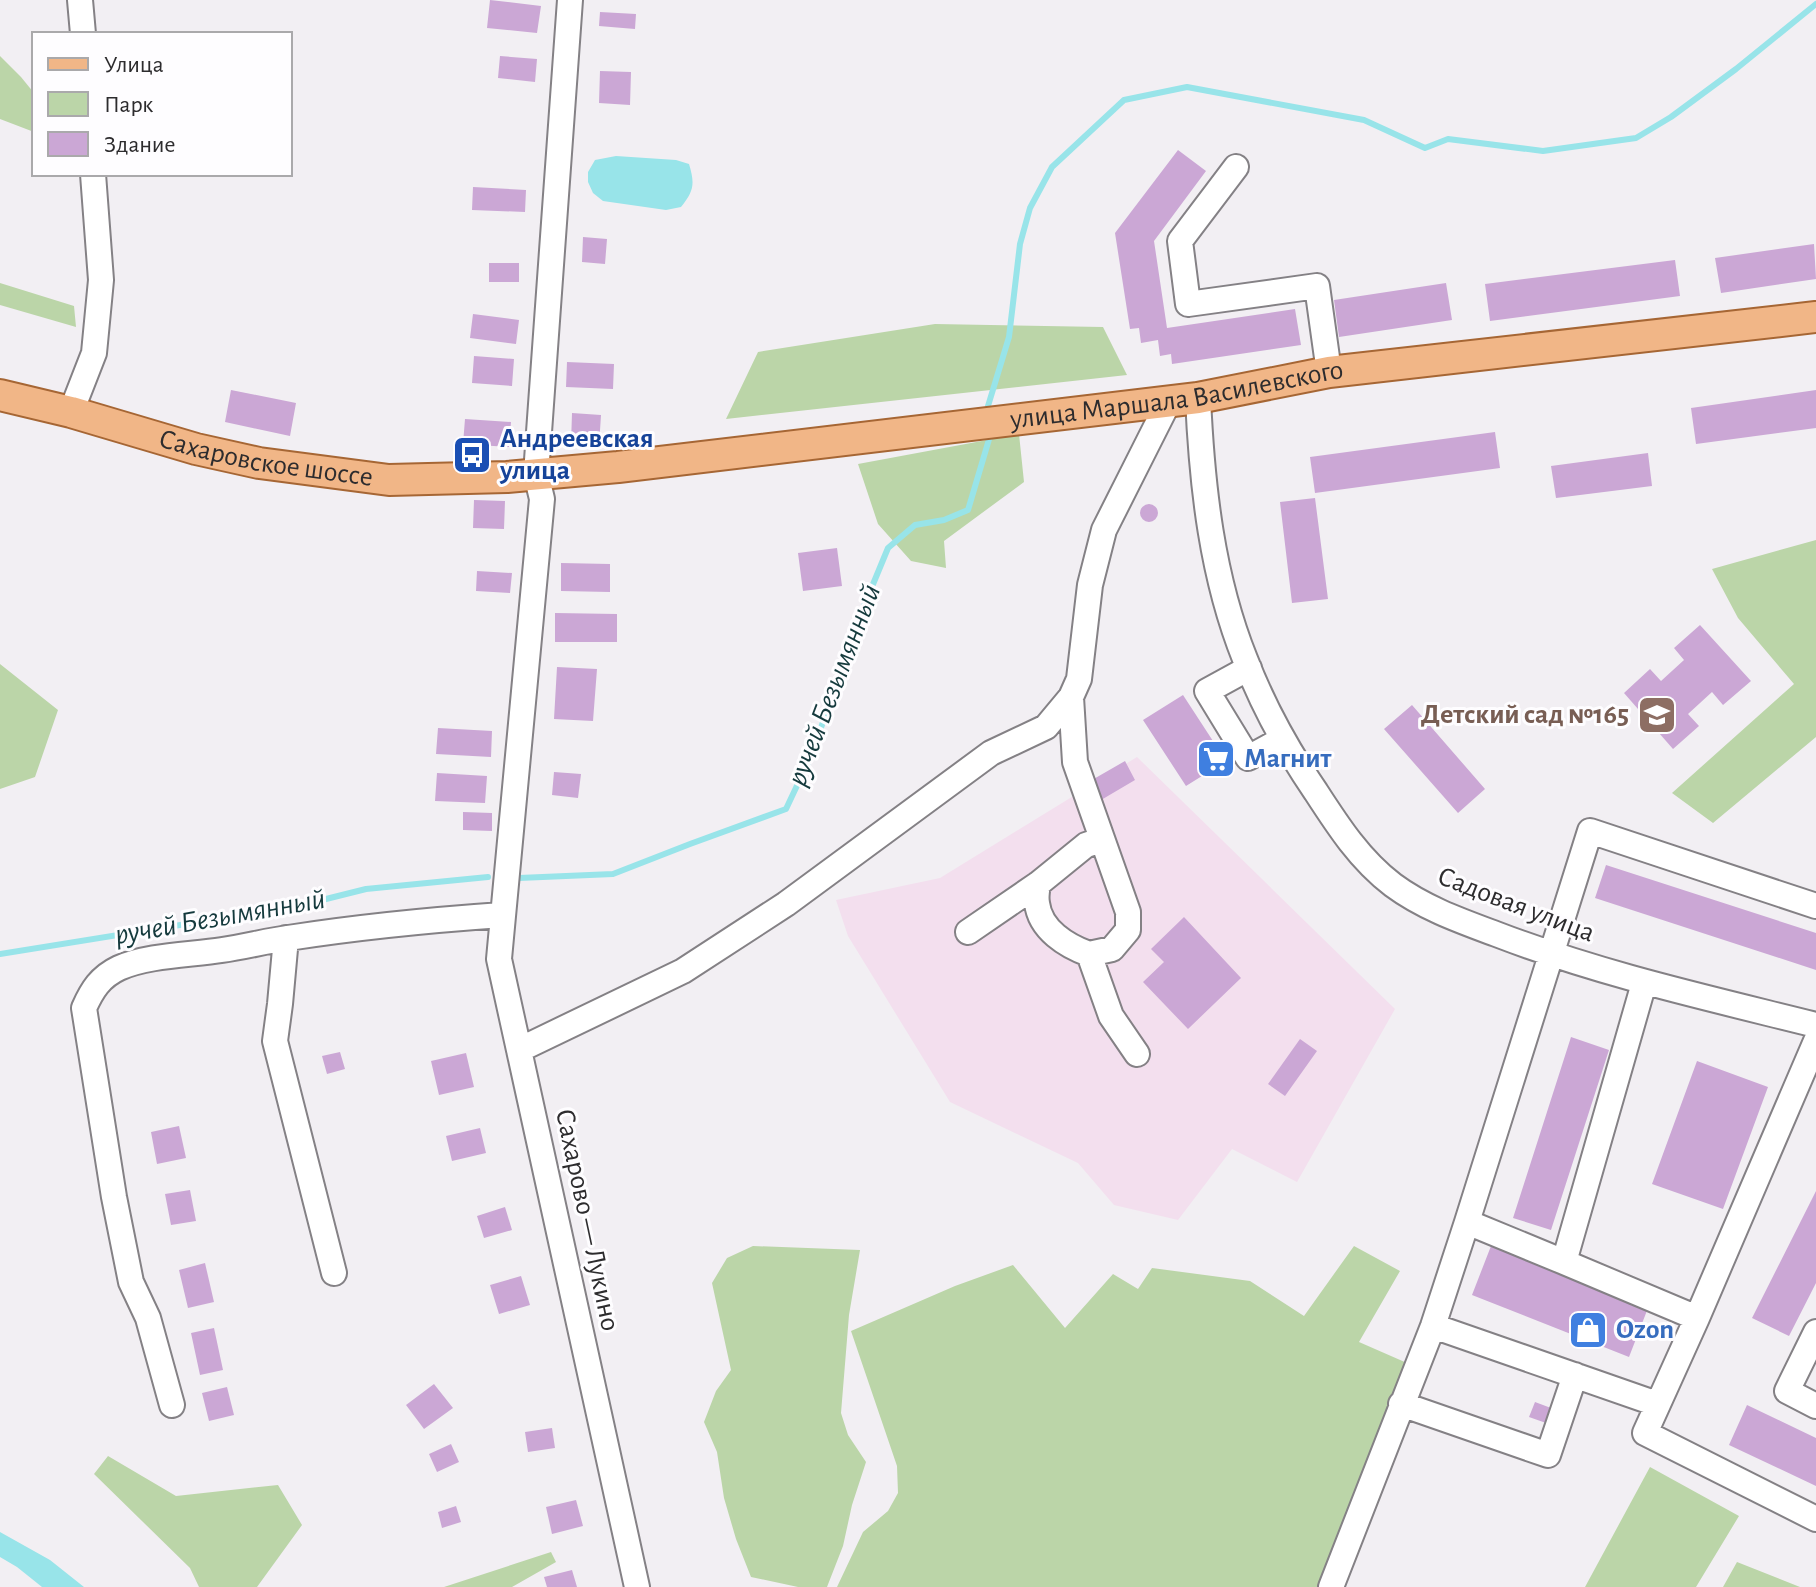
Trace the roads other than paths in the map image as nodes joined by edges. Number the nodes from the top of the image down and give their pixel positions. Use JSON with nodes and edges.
{"nodes":[{"id":1,"x":80,"y":0,"type":"edge"},
{"id":2,"x":570,"y":0,"type":"edge"},
{"id":3,"x":83,"y":32,"type":"edge"},
{"id":4,"x":1236,"y":167,"type":"dead end"},
{"id":5,"x":93,"y":176,"type":"edge"},
{"id":6,"x":1816,"y":317,"type":"edge"},
{"id":7,"x":1329,"y":372,"type":"junction"},
{"id":8,"x":0,"y":395,"type":"edge"},
{"id":9,"x":1184,"y":400,"type":"junction"},
{"id":10,"x":71,"y":412,"type":"junction"},
{"id":11,"x":536,"y":474,"type":"junction"},
{"id":12,"x":1249,"y":668,"type":"junction"},
{"id":13,"x":1071,"y":697,"type":"junction"},
{"id":14,"x":1283,"y":739,"type":"junction"},
{"id":15,"x":1101,"y":840,"type":"junction"},
{"id":16,"x":1038,"y":884,"type":"junction"},
{"id":17,"x":1816,"y":906,"type":"edge"},
{"id":18,"x":502,"y":915,"type":"junction"},
{"id":19,"x":968,"y":932,"type":"dead end"},
{"id":20,"x":286,"y":938,"type":"junction"},
{"id":21,"x":1089,"y":954,"type":"junction"},
{"id":22,"x":1551,"y":955,"type":"junction"},
{"id":23,"x":1644,"y":983,"type":"junction"},
{"id":24,"x":1816,"y":1025,"type":"edge"},
{"id":25,"x":1816,"y":1041,"type":"edge"},
{"id":26,"x":519,"y":1050,"type":"junction"},
{"id":27,"x":1137,"y":1054,"type":"dead end"},
{"id":28,"x":1467,"y":1222,"type":"junction"},
{"id":29,"x":1564,"y":1262,"type":"junction"},
{"id":30,"x":334,"y":1273,"type":"dead end"},
{"id":31,"x":1697,"y":1318,"type":"junction"},
{"id":32,"x":1433,"y":1326,"type":"junction"},
{"id":33,"x":1816,"y":1332,"type":"edge"},
{"id":34,"x":1575,"y":1375,"type":"junction"},
{"id":35,"x":1401,"y":1404,"type":"junction"},
{"id":36,"x":1657,"y":1404,"type":"junction"},
{"id":37,"x":172,"y":1405,"type":"dead end"},
{"id":38,"x":1816,"y":1406,"type":"edge"},
{"id":39,"x":1816,"y":1519,"type":"edge"},
{"id":40,"x":637,"y":1587,"type":"edge"},
{"id":41,"x":1331,"y":1587,"type":"edge"}],
"edges":[{"from":1,"to":3,"type":"street"},
{"from":2,"to":11,"type":"street"},
{"from":4,"to":7,"type":"street"},
{"from":5,"to":10,"type":"street"},
{"from":6,"to":7,"type":"main road","name":"улица Маршала Василевского"},
{"from":7,"to":9,"type":"main road","name":"улица Маршала Василевского"},
{"from":8,"to":10,"type":"main road","name":"Сахаровское шоссе"},
{"from":9,"to":11,"type":"main road","name":"улица Маршала Василевского"},
{"from":9,"to":12,"type":"street","name":"Садовая улица"},
{"from":9,"to":13,"type":"street"},
{"from":10,"to":11,"type":"main road","name":"Сахаровское шоссе"},
{"from":11,"to":18,"type":"street","name":"Сахарово — Лукино"},
{"from":12,"to":14,"type":"street","name":"Садовая улица"},
{"from":12,"to":14,"type":"street"},
{"from":13,"to":15,"type":"street"},
{"from":13,"to":26,"type":"street"},
{"from":14,"to":22,"type":"street","name":"Садовая улица"},
{"from":15,"to":16,"type":"street"},
{"from":15,"to":21,"type":"street"},
{"from":16,"to":19,"type":"street"},
{"from":16,"to":21,"type":"street"},
{"from":17,"to":22,"type":"street"},
{"from":18,"to":20,"type":"street"},
{"from":18,"to":26,"type":"street","name":"Сахарово — Лукино"},
{"from":20,"to":30,"type":"street"},
{"from":20,"to":37,"type":"street"},
{"from":21,"to":27,"type":"street"},
{"from":22,"to":23,"type":"street","name":"Садовая улица"},
{"from":22,"to":28,"type":"street"},
{"from":23,"to":24,"type":"street","name":"Садовая улица"},
{"from":23,"to":29,"type":"street"},
{"from":25,"to":31,"type":"street"},
{"from":26,"to":40,"type":"street","name":"Сахарово — Лукино"},
{"from":28,"to":29,"type":"street"},
{"from":28,"to":32,"type":"street"},
{"from":29,"to":31,"type":"street"},
{"from":31,"to":36,"type":"street"},
{"from":32,"to":34,"type":"street"},
{"from":32,"to":35,"type":"street"},
{"from":33,"to":38,"type":"street"},
{"from":34,"to":35,"type":"street"},
{"from":34,"to":36,"type":"street"},
{"from":35,"to":41,"type":"street"},
{"from":36,"to":39,"type":"street"}]}
